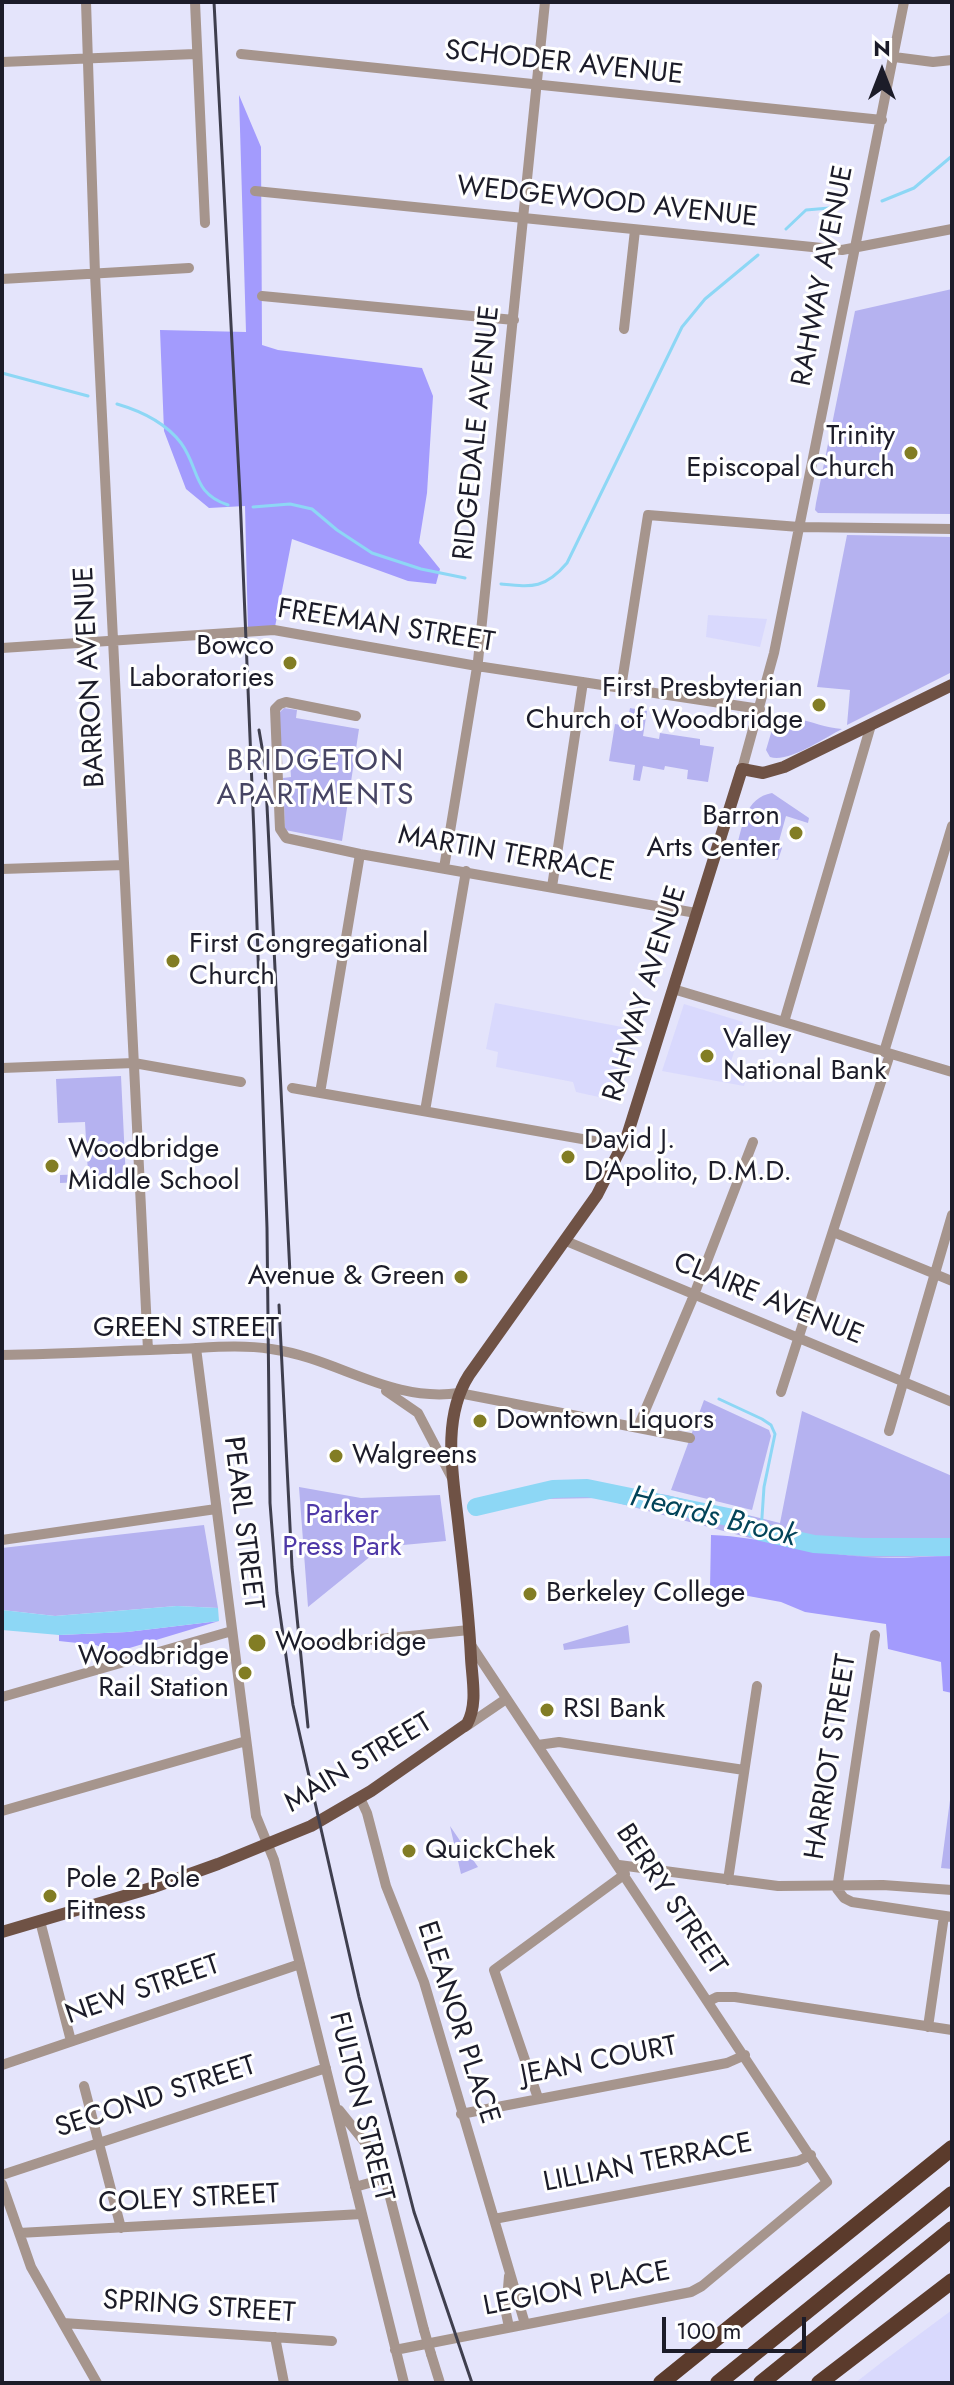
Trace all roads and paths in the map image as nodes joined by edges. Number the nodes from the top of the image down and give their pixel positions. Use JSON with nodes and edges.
{"nodes":[{"id":1,"x":86,"y":2,"type":"edge"},
{"id":2,"x":195,"y":2,"type":"edge"},
{"id":3,"x":545,"y":2,"type":"edge"},
{"id":4,"x":904,"y":2,"type":"edge"},
{"id":5,"x":195,"y":54,"type":"junction"},
{"id":6,"x":241,"y":54,"type":"dead end"},
{"id":7,"x":894,"y":57,"type":"junction"},
{"id":8,"x":87,"y":58,"type":"junction"},
{"id":9,"x":952,"y":60,"type":"edge"},
{"id":10,"x":2,"y":62,"type":"edge"},
{"id":11,"x":537,"y":85,"type":"junction"},
{"id":12,"x":882,"y":120,"type":"junction"},
{"id":13,"x":255,"y":191,"type":"dead end"},
{"id":14,"x":524,"y":219,"type":"junction"},
{"id":15,"x":205,"y":223,"type":"dead end"},
{"id":16,"x":952,"y":229,"type":"edge"},
{"id":17,"x":635,"y":230,"type":"junction"},
{"id":18,"x":854,"y":250,"type":"junction"},
{"id":19,"x":189,"y":268,"type":"dead end"},
{"id":20,"x":95,"y":274,"type":"junction"},
{"id":21,"x":2,"y":279,"type":"edge"},
{"id":22,"x":262,"y":296,"type":"dead end"},
{"id":23,"x":514,"y":320,"type":"junction"},
{"id":24,"x":624,"y":329,"type":"dead end"},
{"id":25,"x":799,"y":527,"type":"junction"},
{"id":26,"x":952,"y":529,"type":"edge"},
{"id":27,"x":113,"y":640,"type":"junction"},
{"id":28,"x":2,"y":648,"type":"edge"},
{"id":29,"x":477,"y":666,"type":"junction"},
{"id":30,"x":583,"y":682,"type":"junction"},
{"id":31,"x":952,"y":685,"type":"edge"},
{"id":32,"x":621,"y":688,"type":"junction"},
{"id":33,"x":760,"y":709,"type":"junction"},
{"id":34,"x":356,"y":716,"type":"dead end"},
{"id":35,"x":871,"y":725,"type":"junction"},
{"id":36,"x":742,"y":769,"type":"junction"},
{"id":37,"x":952,"y":826,"type":"edge"},
{"id":38,"x":360,"y":854,"type":"junction"},
{"id":39,"x":124,"y":865,"type":"junction"},
{"id":40,"x":444,"y":868,"type":"junction"},
{"id":41,"x":2,"y":869,"type":"edge"},
{"id":42,"x":466,"y":871,"type":"junction"},
{"id":43,"x":552,"y":887,"type":"junction"},
{"id":44,"x":696,"y":913,"type":"junction"},
{"id":45,"x":673,"y":989,"type":"junction"},
{"id":46,"x":784,"y":1022,"type":"junction"},
{"id":47,"x":887,"y":1053,"type":"junction"},
{"id":48,"x":134,"y":1063,"type":"junction"},
{"id":49,"x":2,"y":1068,"type":"edge"},
{"id":50,"x":952,"y":1072,"type":"edge"},
{"id":51,"x":241,"y":1082,"type":"dead end"},
{"id":52,"x":292,"y":1088,"type":"dead end"},
{"id":53,"x":320,"y":1093,"type":"junction"},
{"id":54,"x":425,"y":1111,"type":"junction"},
{"id":55,"x":753,"y":1142,"type":"dead end"},
{"id":56,"x":622,"y":1146,"type":"junction"},
{"id":57,"x":952,"y":1215,"type":"edge"},
{"id":58,"x":833,"y":1232,"type":"junction"},
{"id":59,"x":566,"y":1241,"type":"junction"},
{"id":60,"x":935,"y":1274,"type":"junction"},
{"id":61,"x":952,"y":1281,"type":"edge"},
{"id":62,"x":694,"y":1296,"type":"junction"},
{"id":63,"x":799,"y":1339,"type":"junction"},
{"id":64,"x":196,"y":1348,"type":"junction"},
{"id":65,"x":148,"y":1350,"type":"junction"},
{"id":66,"x":2,"y":1355,"type":"edge"},
{"id":67,"x":363,"y":1379,"type":"junction"},
{"id":68,"x":904,"y":1382,"type":"junction"},
{"id":69,"x":781,"y":1392,"type":"dead end"},
{"id":70,"x":459,"y":1393,"type":"junction"},
{"id":71,"x":952,"y":1402,"type":"edge"},
{"id":72,"x":638,"y":1427,"type":"junction"},
{"id":73,"x":889,"y":1431,"type":"dead end"},
{"id":74,"x":690,"y":1438,"type":"dead end"},
{"id":75,"x":454,"y":1482,"type":"junction"},
{"id":76,"x":216,"y":1509,"type":"junction"},
{"id":77,"x":3,"y":1542,"type":"edge"},
{"id":78,"x":469,"y":1630,"type":"junction"},
{"id":79,"x":232,"y":1631,"type":"junction"},
{"id":80,"x":875,"y":1635,"type":"dead end"},
{"id":81,"x":321,"y":1645,"type":"dead end"},
{"id":82,"x":471,"y":1645,"type":"junction"},
{"id":83,"x":757,"y":1686,"type":"dead end"},
{"id":84,"x":2,"y":1697,"type":"edge"},
{"id":85,"x":506,"y":1699,"type":"junction"},
{"id":86,"x":463,"y":1728,"type":"junction"},
{"id":87,"x":246,"y":1741,"type":"junction"},
{"id":88,"x":538,"y":1745,"type":"junction"},
{"id":89,"x":744,"y":1770,"type":"junction"},
{"id":90,"x":360,"y":1798,"type":"junction"},
{"id":91,"x":2,"y":1811,"type":"edge"},
{"id":92,"x":267,"y":1844,"type":"junction"},
{"id":93,"x":622,"y":1870,"type":"junction"},
{"id":94,"x":728,"y":1880,"type":"junction"},
{"id":95,"x":837,"y":1886,"type":"junction"},
{"id":96,"x":952,"y":1890,"type":"edge"},
{"id":97,"x":948,"y":1917,"type":"edge"},
{"id":98,"x":40,"y":1921,"type":"junction"},
{"id":99,"x":2,"y":1929,"type":"edge"},
{"id":100,"x":300,"y":1964,"type":"junction"},
{"id":101,"x":709,"y":2001,"type":"junction"},
{"id":102,"x":928,"y":2027,"type":"junction"},
{"id":103,"x":952,"y":2030,"type":"edge"},
{"id":104,"x":71,"y":2041,"type":"junction"},
{"id":105,"x":745,"y":2055,"type":"junction"},
{"id":106,"x":2,"y":2065,"type":"edge"},
{"id":107,"x":326,"y":2068,"type":"junction"},
{"id":108,"x":84,"y":2086,"type":"dead end"},
{"id":109,"x":333,"y":2093,"type":"junction"},
{"id":110,"x":538,"y":2098,"type":"junction"},
{"id":111,"x":461,"y":2114,"type":"junction"},
{"id":112,"x":99,"y":2143,"type":"junction"},
{"id":113,"x":952,"y":2148,"type":"edge"},
{"id":114,"x":811,"y":2155,"type":"junction"},
{"id":115,"x":2,"y":2175,"type":"edge"},
{"id":116,"x":387,"y":2178,"type":"junction"},
{"id":117,"x":827,"y":2182,"type":"joint"},
{"id":118,"x":2,"y":2184,"type":"edge"},
{"id":119,"x":355,"y":2187,"type":"junction"},
{"id":120,"x":952,"y":2194,"type":"edge"},
{"id":121,"x":362,"y":2214,"type":"junction"},
{"id":122,"x":494,"y":2219,"type":"junction"},
{"id":123,"x":121,"y":2228,"type":"junction"},
{"id":124,"x":952,"y":2229,"type":"edge"},
{"id":125,"x":19,"y":2233,"type":"junction"},
{"id":126,"x":507,"y":2262,"type":"junction"},
{"id":127,"x":952,"y":2281,"type":"edge"},
{"id":128,"x":63,"y":2323,"type":"junction"},
{"id":129,"x":525,"y":2324,"type":"junction"},
{"id":130,"x":509,"y":2327,"type":"junction"},
{"id":131,"x":275,"y":2337,"type":"junction"},
{"id":132,"x":332,"y":2341,"type":"dead end"},
{"id":133,"x":395,"y":2350,"type":"junction"},
{"id":134,"x":97,"y":2383,"type":"edge"},
{"id":135,"x":284,"y":2383,"type":"edge"},
{"id":136,"x":404,"y":2383,"type":"edge"},
{"id":137,"x":440,"y":2383,"type":"edge"},
{"id":138,"x":661,"y":2383,"type":"edge"},
{"id":139,"x":718,"y":2383,"type":"edge"},
{"id":140,"x":761,"y":2383,"type":"edge"},
{"id":141,"x":819,"y":2383,"type":"edge"}],
"edges":[{"from":1,"to":8,"type":"street","name":"BARRON AVENUE"},
{"from":2,"to":5,"type":"street"},
{"from":3,"to":11,"type":"street","name":"RIDGEDALE AVENUE"},
{"from":4,"to":7,"type":"street","name":"RAHWAY AVENUE"},
{"from":5,"to":8,"type":"street"},
{"from":5,"to":15,"type":"street"},
{"from":6,"to":11,"type":"street","name":"SCHODER AVENUE"},
{"from":7,"to":9,"type":"street"},
{"from":7,"to":12,"type":"street","name":"RAHWAY AVENUE"},
{"from":8,"to":10,"type":"street"},
{"from":8,"to":20,"type":"street","name":"BARRON AVENUE"},
{"from":11,"to":12,"type":"street","name":"SCHODER AVENUE"},
{"from":11,"to":14,"type":"street","name":"RIDGEDALE AVENUE"},
{"from":12,"to":18,"type":"street","name":"RAHWAY AVENUE"},
{"from":13,"to":14,"type":"street","name":"WEDGEWOOD AVENUE"},
{"from":14,"to":17,"type":"street","name":"WEDGEWOOD AVENUE"},
{"from":14,"to":23,"type":"street","name":"RIDGEDALE AVENUE"},
{"from":16,"to":18,"type":"street","name":"WEDGEWOOD AVENUE"},
{"from":17,"to":18,"type":"street","name":"WEDGEWOOD AVENUE"},
{"from":17,"to":24,"type":"street"},
{"from":18,"to":25,"type":"street","name":"RAHWAY AVENUE"},
{"from":19,"to":20,"type":"street"},
{"from":20,"to":21,"type":"street"},
{"from":20,"to":27,"type":"street","name":"BARRON AVENUE"},
{"from":22,"to":23,"type":"street"},
{"from":23,"to":29,"type":"street","name":"RIDGEDALE AVENUE"},
{"from":25,"to":26,"type":"street"},
{"from":25,"to":32,"type":"street"},
{"from":25,"to":33,"type":"street","name":"RAHWAY AVENUE"},
{"from":27,"to":28,"type":"street","name":"FREEMAN STREET"},
{"from":27,"to":29,"type":"street","name":"FREEMAN STREET"},
{"from":27,"to":39,"type":"street","name":"BARRON AVENUE"},
{"from":29,"to":30,"type":"street","name":"FREEMAN STREET"},
{"from":29,"to":40,"type":"street","name":"RIDGEDALE AVENUE"},
{"from":30,"to":32,"type":"street","name":"FREEMAN STREET"},
{"from":30,"to":43,"type":"street"},
{"from":31,"to":35,"type":"main road"},
{"from":32,"to":33,"type":"street","name":"FREEMAN STREET"},
{"from":33,"to":36,"type":"street","name":"RAHWAY AVENUE"},
{"from":34,"to":38,"type":"street","name":"MARTIN TERRACE"},
{"from":35,"to":36,"type":"main road"},
{"from":35,"to":46,"type":"street"},
{"from":36,"to":44,"type":"main road","name":"RAHWAY AVENUE"},
{"from":37,"to":47,"type":"street"},
{"from":38,"to":40,"type":"street","name":"MARTIN TERRACE"},
{"from":38,"to":53,"type":"street"},
{"from":39,"to":41,"type":"street"},
{"from":39,"to":48,"type":"street","name":"BARRON AVENUE"},
{"from":40,"to":42,"type":"street","name":"MARTIN TERRACE"},
{"from":42,"to":43,"type":"street","name":"MARTIN TERRACE"},
{"from":42,"to":54,"type":"street"},
{"from":43,"to":44,"type":"street","name":"MARTIN TERRACE"},
{"from":44,"to":45,"type":"main road","name":"RAHWAY AVENUE"},
{"from":45,"to":46,"type":"street"},
{"from":45,"to":56,"type":"main road","name":"RAHWAY AVENUE"},
{"from":46,"to":47,"type":"street"},
{"from":47,"to":50,"type":"street"},
{"from":47,"to":58,"type":"street"},
{"from":48,"to":49,"type":"street"},
{"from":48,"to":51,"type":"street"},
{"from":48,"to":65,"type":"street","name":"BARRON AVENUE"},
{"from":52,"to":53,"type":"street"},
{"from":53,"to":54,"type":"street"},
{"from":54,"to":56,"type":"street"},
{"from":55,"to":62,"type":"street"},
{"from":56,"to":59,"type":"main road","name":"RAHWAY AVENUE"},
{"from":57,"to":60,"type":"street"},
{"from":58,"to":60,"type":"street"},
{"from":58,"to":63,"type":"street"},
{"from":59,"to":62,"type":"street","name":"CLAIRE AVENUE"},
{"from":59,"to":70,"type":"main road","name":"RAHWAY AVENUE"},
{"from":60,"to":61,"type":"street"},
{"from":60,"to":68,"type":"street"},
{"from":62,"to":63,"type":"street","name":"CLAIRE AVENUE"},
{"from":62,"to":72,"type":"street"},
{"from":63,"to":68,"type":"street","name":"CLAIRE AVENUE"},
{"from":63,"to":69,"type":"street"},
{"from":64,"to":65,"type":"street","name":"GREEN STREET"},
{"from":64,"to":67,"type":"street","name":"GREEN STREET"},
{"from":64,"to":76,"type":"street","name":"PEARL STREET"},
{"from":65,"to":66,"type":"street","name":"GREEN STREET"},
{"from":67,"to":70,"type":"street","name":"GREEN STREET"},
{"from":67,"to":75,"type":"street"},
{"from":68,"to":71,"type":"street","name":"CLAIRE AVENUE"},
{"from":68,"to":73,"type":"street"},
{"from":70,"to":72,"type":"street","name":"GREEN STREET"},
{"from":70,"to":75,"type":"main road","name":"RAHWAY AVENUE"},
{"from":72,"to":74,"type":"street","name":"GREEN STREET"},
{"from":75,"to":78,"type":"main road","name":"RAHWAY AVENUE"},
{"from":76,"to":77,"type":"street"},
{"from":76,"to":79,"type":"street","name":"PEARL STREET"},
{"from":78,"to":81,"type":"street"},
{"from":78,"to":82,"type":"main road","name":"RAHWAY AVENUE"},
{"from":79,"to":84,"type":"street"},
{"from":79,"to":87,"type":"street","name":"PEARL STREET"},
{"from":80,"to":95,"type":"street","name":"HARRIOT STREET"},
{"from":82,"to":85,"type":"street","name":"BERRY STREET"},
{"from":82,"to":86,"type":"main road","name":"RAHWAY AVENUE"},
{"from":83,"to":89,"type":"street"},
{"from":85,"to":86,"type":"street","name":"MAIN STREET"},
{"from":85,"to":88,"type":"street","name":"BERRY STREET"},
{"from":86,"to":90,"type":"main road","name":"MAIN STREET"},
{"from":87,"to":91,"type":"street"},
{"from":87,"to":92,"type":"street","name":"PEARL STREET"},
{"from":88,"to":89,"type":"street"},
{"from":88,"to":93,"type":"street","name":"BERRY STREET"},
{"from":89,"to":94,"type":"street"},
{"from":90,"to":92,"type":"main road","name":"MAIN STREET"},
{"from":90,"to":111,"type":"street","name":"ELEANOR PLACE"},
{"from":92,"to":98,"type":"main road","name":"MAIN STREET"},
{"from":92,"to":100,"type":"street","name":"FULTON STREET"},
{"from":93,"to":94,"type":"street"},
{"from":93,"to":101,"type":"street","name":"BERRY STREET"},
{"from":93,"to":110,"type":"street"},
{"from":94,"to":95,"type":"street"},
{"from":95,"to":96,"type":"street"},
{"from":95,"to":97,"type":"street"},
{"from":97,"to":102,"type":"street"},
{"from":98,"to":99,"type":"main road","name":"MAIN STREET"},
{"from":98,"to":104,"type":"street"},
{"from":100,"to":104,"type":"street","name":"NEW STREET"},
{"from":100,"to":107,"type":"street","name":"FULTON STREET"},
{"from":101,"to":102,"type":"street"},
{"from":101,"to":105,"type":"street","name":"BERRY STREET"},
{"from":102,"to":103,"type":"street"},
{"from":104,"to":106,"type":"street","name":"NEW STREET"},
{"from":105,"to":110,"type":"street","name":"JEAN COURT"},
{"from":105,"to":114,"type":"street","name":"BERRY STREET"},
{"from":107,"to":109,"type":"street","name":"FULTON STREET"},
{"from":107,"to":112,"type":"street","name":"SECOND STREET"},
{"from":108,"to":112,"type":"street"},
{"from":109,"to":116,"type":"street"},
{"from":109,"to":119,"type":"street","name":"FULTON STREET"},
{"from":110,"to":111,"type":"street","name":"JEAN COURT"},
{"from":111,"to":122,"type":"street","name":"ELEANOR PLACE"},
{"from":112,"to":115,"type":"street","name":"SECOND STREET"},
{"from":112,"to":123,"type":"street"},
{"from":113,"to":138,"type":"highway"},
{"from":114,"to":117,"type":"street","name":"BERRY STREET"},
{"from":114,"to":122,"type":"street","name":"LILLIAN TERRACE"},
{"from":116,"to":119,"type":"street"},
{"from":116,"to":137,"type":"street","bridge":true},
{"from":117,"to":129,"type":"street","name":"LEGION PLACE"},
{"from":118,"to":125,"type":"street"},
{"from":119,"to":121,"type":"street","name":"FULTON STREET"},
{"from":120,"to":139,"type":"highway"},
{"from":121,"to":123,"type":"street","name":"COLEY STREET"},
{"from":121,"to":133,"type":"street","name":"FULTON STREET"},
{"from":122,"to":126,"type":"street","name":"ELEANOR PLACE"},
{"from":123,"to":125,"type":"street","name":"COLEY STREET"},
{"from":124,"to":140,"type":"highway"},
{"from":125,"to":128,"type":"street"},
{"from":126,"to":129,"type":"street","name":"ELEANOR PLACE"},
{"from":126,"to":130,"type":"street","name":"ELEANOR PLACE"},
{"from":127,"to":141,"type":"highway"},
{"from":128,"to":131,"type":"street","name":"SPRING STREET"},
{"from":128,"to":134,"type":"street"},
{"from":129,"to":130,"type":"street","name":"LEGION PLACE"},
{"from":130,"to":133,"type":"street","name":"LEGION PLACE"},
{"from":131,"to":132,"type":"street","name":"SPRING STREET"},
{"from":131,"to":135,"type":"street"},
{"from":133,"to":136,"type":"street","name":"FULTON STREET"}]}
